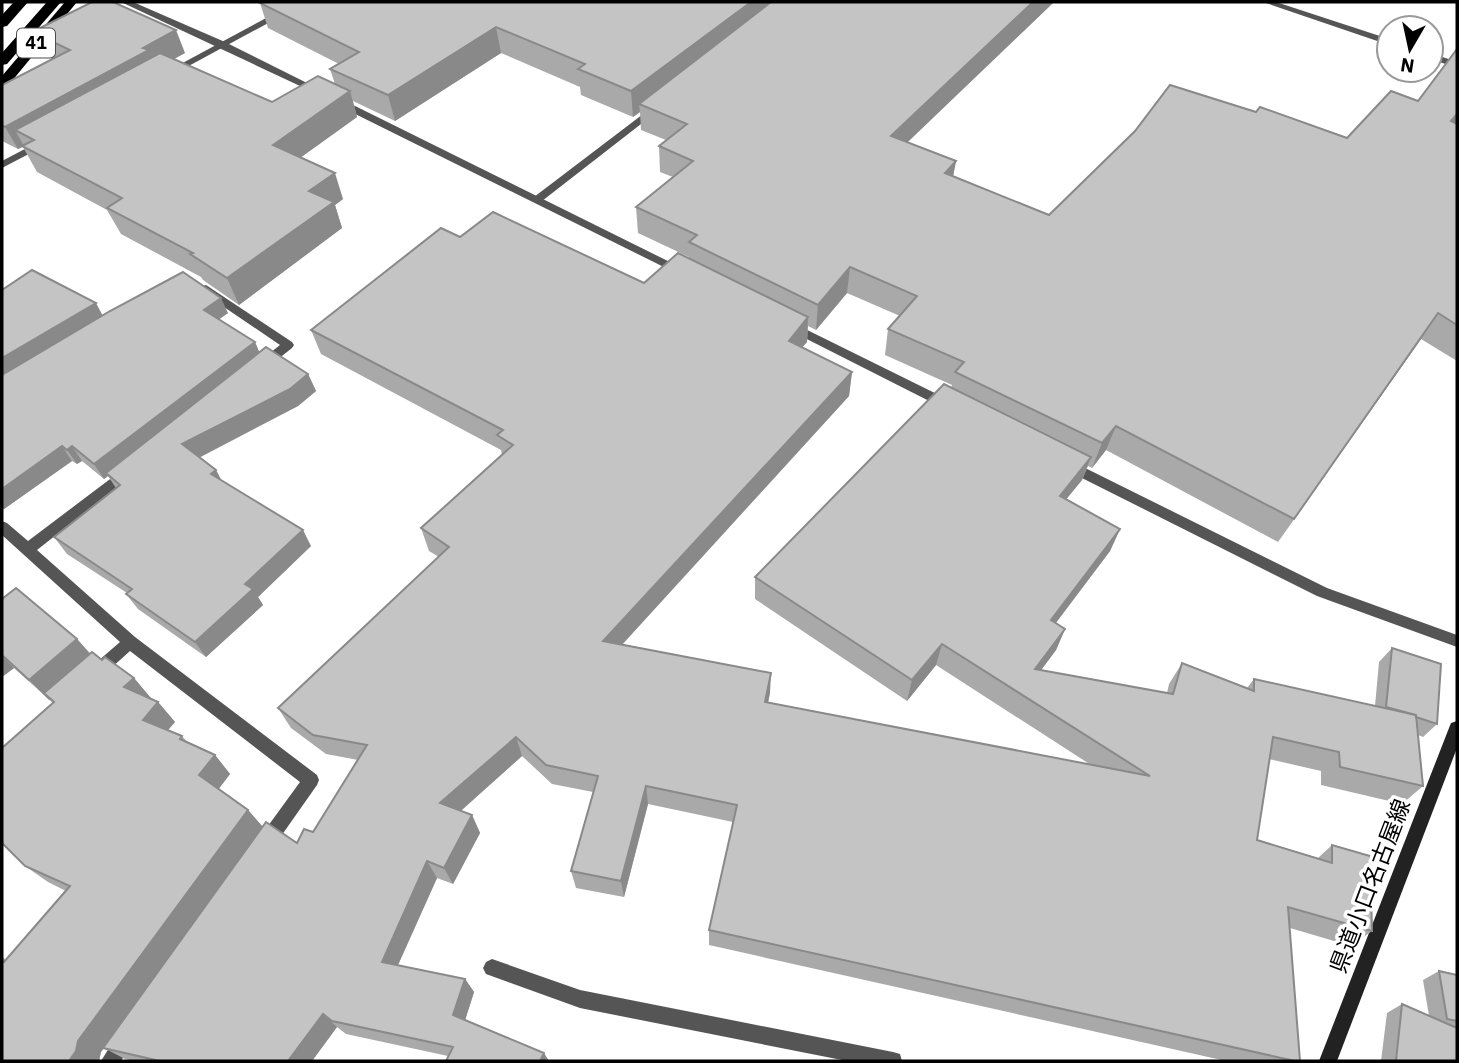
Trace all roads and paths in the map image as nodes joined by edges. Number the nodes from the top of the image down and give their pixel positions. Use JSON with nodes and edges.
{"nodes":[{"id":1,"x":21,"y":2,"type":"edge"},
{"id":2,"x":54,"y":2,"type":"edge"},
{"id":3,"x":71,"y":2,"type":"edge"},
{"id":4,"x":126,"y":2,"type":"edge"},
{"id":5,"x":302,"y":2,"type":"edge"},
{"id":6,"x":1268,"y":2,"type":"edge"},
{"id":7,"x":2,"y":23,"type":"edge"},
{"id":8,"x":1375,"y":37,"type":"edge"},
{"id":9,"x":222,"y":44,"type":"junction"},
{"id":10,"x":2,"y":61,"type":"edge"},
{"id":11,"x":161,"y":78,"type":"edge"},
{"id":12,"x":2,"y":84,"type":"edge"},
{"id":13,"x":659,"y":105,"type":"edge"},
{"id":14,"x":51,"y":138,"type":"edge"},
{"id":15,"x":2,"y":165,"type":"edge"},
{"id":16,"x":538,"y":199,"type":"junction"},
{"id":17,"x":699,"y":280,"type":"edge"},
{"id":18,"x":197,"y":283,"type":"edge"},
{"id":19,"x":774,"y":318,"type":"edge"},
{"id":20,"x":256,"y":370,"type":"edge"},
{"id":21,"x":961,"y":411,"type":"edge"},
{"id":22,"x":1061,"y":461,"type":"edge"},
{"id":23,"x":136,"y":464,"type":"edge"},
{"id":24,"x":2,"y":527,"type":"edge"},
{"id":25,"x":28,"y":549,"type":"junction"},
{"id":26,"x":130,"y":642,"type":"junction"},
{"id":27,"x":1457,"y":642,"type":"edge"},
{"id":28,"x":80,"y":685,"type":"edge"},
{"id":29,"x":1457,"y":728,"type":"edge"},
{"id":30,"x":254,"y":859,"type":"edge"},
{"id":31,"x":492,"y":968,"type":"dead end"},
{"id":32,"x":134,"y":1027,"type":"edge"},
{"id":33,"x":110,"y":1061,"type":"edge"},
{"id":34,"x":893,"y":1061,"type":"edge"},
{"id":35,"x":1328,"y":1061,"type":"edge"}],
"edges":[{"from":1,"to":7,"type":"highway"},
{"from":2,"to":10,"type":"highway"},
{"from":3,"to":12,"type":"highway","number":"41"},
{"from":4,"to":9,"type":"street"},
{"from":5,"to":9,"type":"street"},
{"from":6,"to":8,"type":"street"},
{"from":9,"to":11,"type":"street"},
{"from":9,"to":16,"type":"street"},
{"from":13,"to":16,"type":"street"},
{"from":14,"to":15,"type":"street"},
{"from":16,"to":17,"type":"street"},
{"from":18,"to":20,"type":"street"},
{"from":19,"to":21,"type":"street"},
{"from":22,"to":27,"type":"street"},
{"from":23,"to":25,"type":"street"},
{"from":24,"to":25,"type":"street"},
{"from":25,"to":26,"type":"street"},
{"from":26,"to":28,"type":"street"},
{"from":26,"to":30,"type":"street"},
{"from":29,"to":35,"type":"main road","name":"県道小口名古屋線"},
{"from":31,"to":34,"type":"street"},
{"from":32,"to":33,"type":"street"}]}
